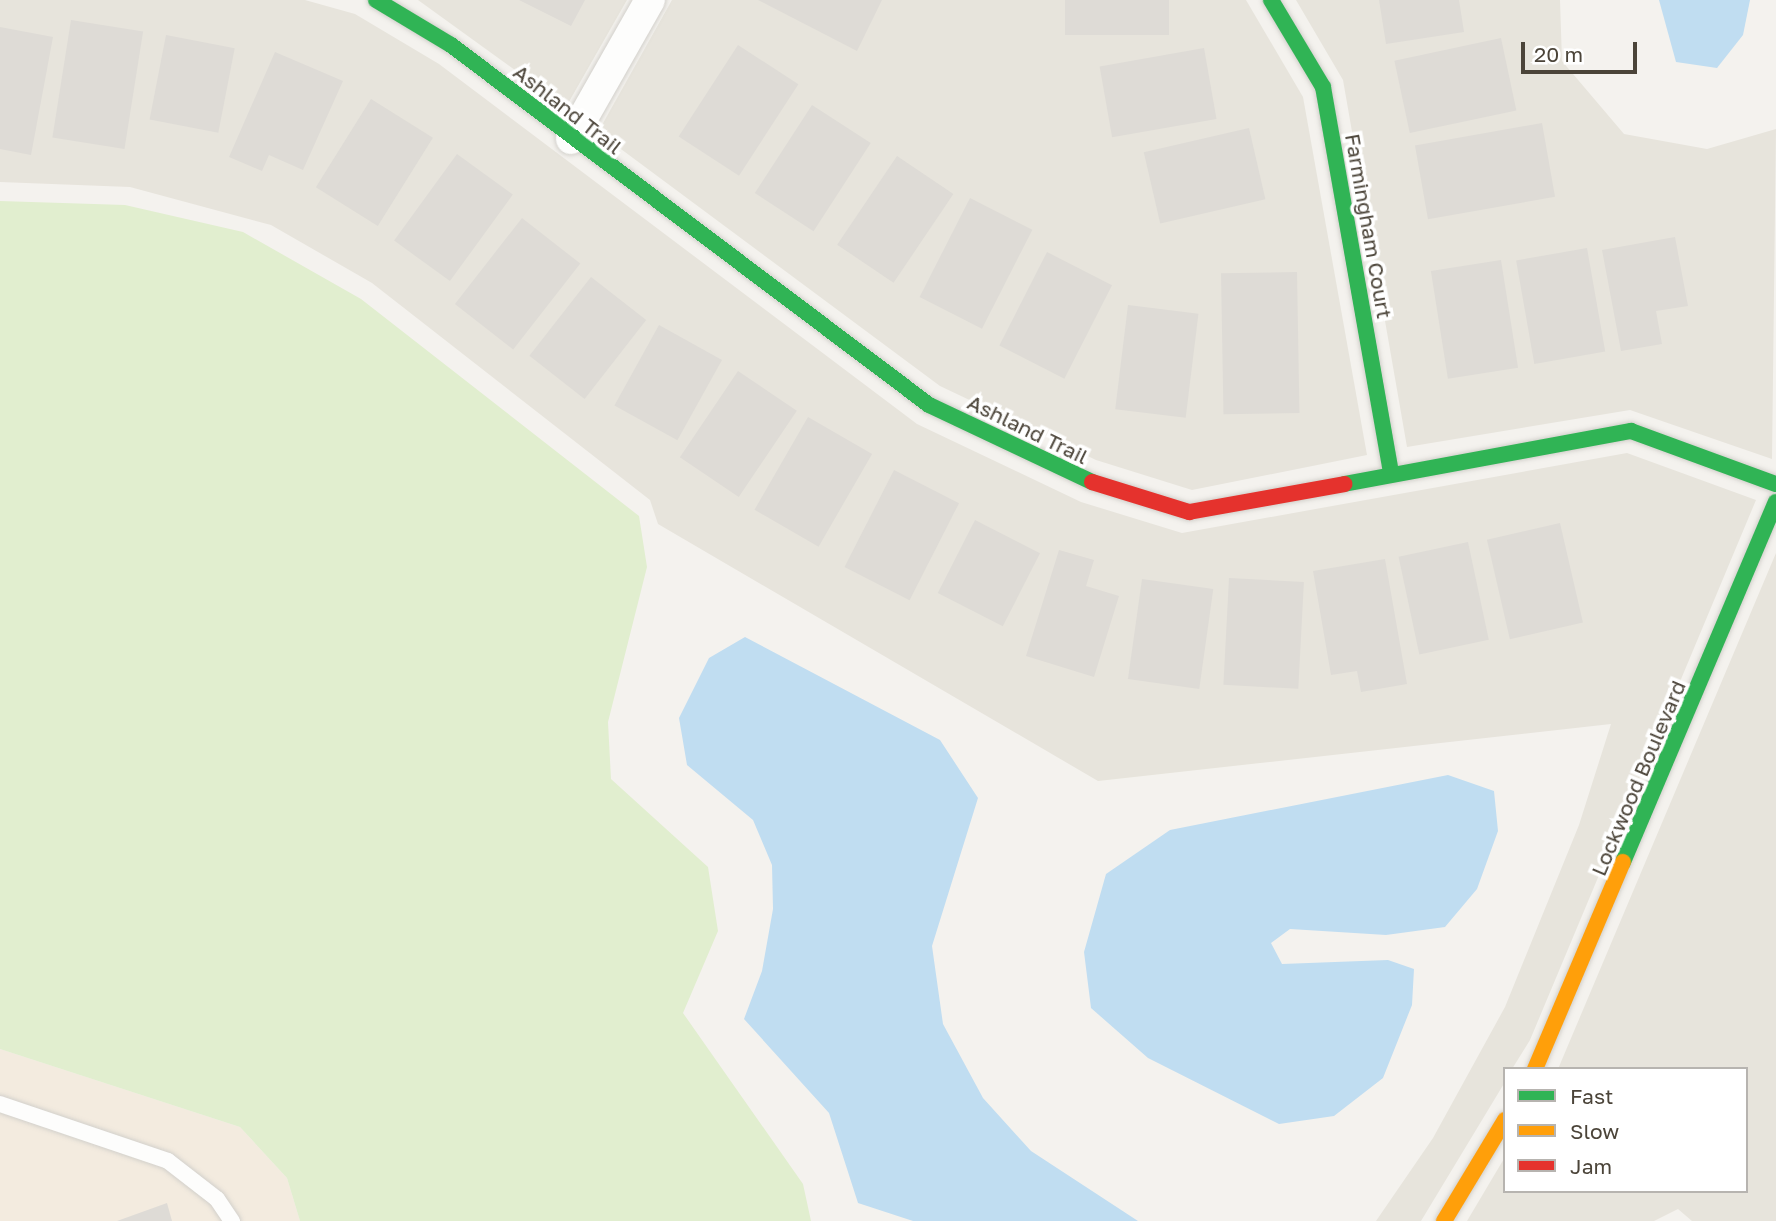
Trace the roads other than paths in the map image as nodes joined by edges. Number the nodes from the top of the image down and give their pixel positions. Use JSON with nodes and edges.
{"nodes":[{"id":1,"x":376,"y":0,"type":"edge"},
{"id":2,"x":650,"y":0,"type":"edge"},
{"id":3,"x":1272,"y":0,"type":"edge"},
{"id":4,"x":571,"y":139,"type":"junction"},
{"id":5,"x":1391,"y":472,"type":"junction"},
{"id":6,"x":1775,"y":502,"type":"edge"},
{"id":7,"x":1536,"y":1067,"type":"edge"},
{"id":8,"x":0,"y":1104,"type":"edge"},
{"id":9,"x":1503,"y":1122,"type":"edge"},
{"id":10,"x":232,"y":1221,"type":"edge"},
{"id":11,"x":1444,"y":1221,"type":"edge"}],
"edges":[{"from":1,"to":4,"type":"street","name":"Ashland Trail"},
{"from":2,"to":4,"type":"street"},
{"from":3,"to":5,"type":"street","name":"Farmingham Court"},
{"from":4,"to":5,"type":"street","name":"Ashland Trail"},
{"from":5,"to":6,"type":"street","name":"Ashland Trail"},
{"from":6,"to":7,"type":"street","name":"Lockwood Boulevard"},
{"from":8,"to":10,"type":"lane"},
{"from":9,"to":11,"type":"street"}]}
